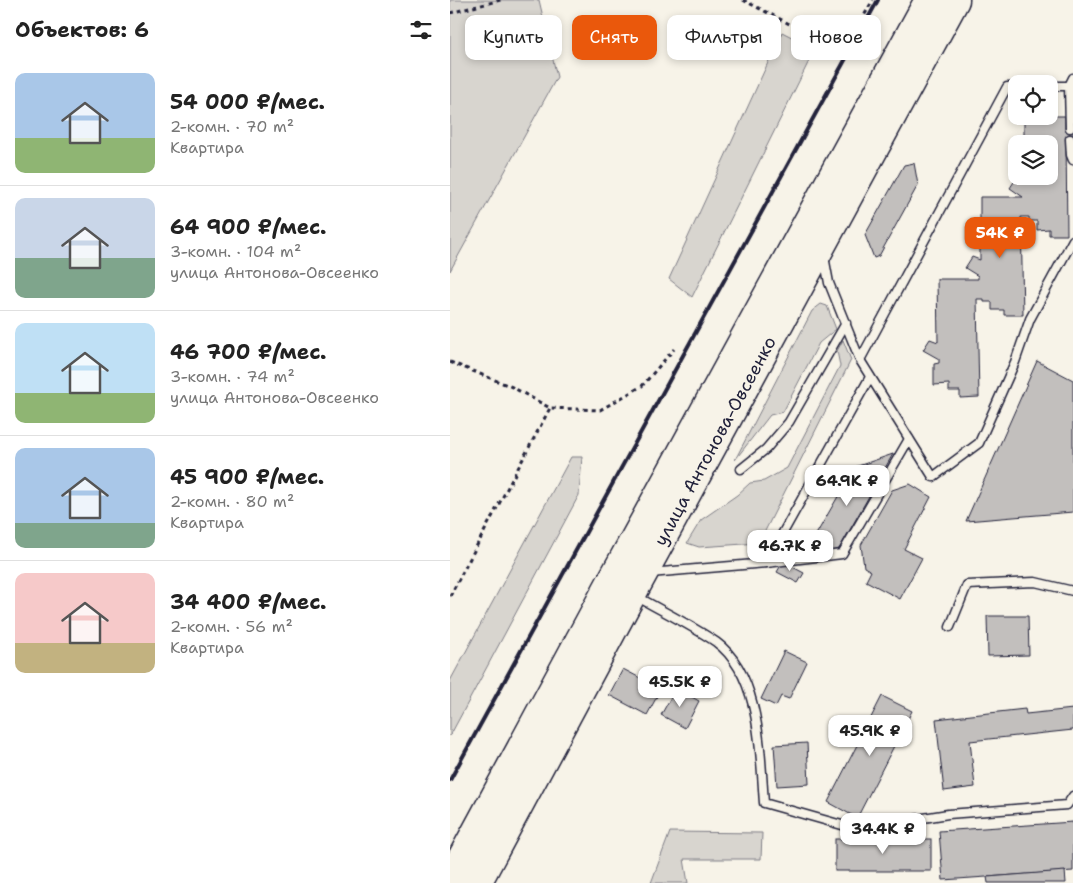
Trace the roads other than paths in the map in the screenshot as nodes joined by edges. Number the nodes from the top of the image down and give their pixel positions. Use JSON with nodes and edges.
{"nodes":[{"id":1,"x":929,"y":0,"type":"edge"},
{"id":2,"x":955,"y":0,"type":"edge"},
{"id":3,"x":1073,"y":78,"type":"edge"},
{"id":4,"x":1058,"y":86,"type":"edge"},
{"id":5,"x":1071,"y":86,"type":"edge"},
{"id":6,"x":1008,"y":87,"type":"edge"},
{"id":7,"x":1070,"y":128,"type":"dead end"},
{"id":8,"x":1070,"y":139,"type":"dead end"},
{"id":9,"x":1073,"y":160,"type":"edge"},
{"id":10,"x":1073,"y":240,"type":"edge"},
{"id":11,"x":822,"y":244,"type":"junction"},
{"id":12,"x":846,"y":323,"type":"junction"},
{"id":13,"x":860,"y":360,"type":"junction"},
{"id":14,"x":870,"y":377,"type":"junction"},
{"id":15,"x":909,"y":439,"type":"junction"},
{"id":16,"x":741,"y":469,"type":"dead end"},
{"id":17,"x":766,"y":563,"type":"junction"},
{"id":18,"x":637,"y":584,"type":"junction"},
{"id":19,"x":1073,"y":591,"type":"edge"},
{"id":20,"x":950,"y":627,"type":"dead end"},
{"id":21,"x":1073,"y":796,"type":"edge"},
{"id":22,"x":450,"y":880,"type":"edge"},
{"id":23,"x":477,"y":883,"type":"edge"}],
"edges":[{"from":1,"to":22,"type":"highway","name":"улица Антонова-Овсеенко"},
{"from":2,"to":11,"type":"highway","name":"улица Антонова-Овсеенко"},
{"from":3,"to":5,"type":"lane"},
{"from":4,"to":5,"type":"lane"},
{"from":5,"to":7,"type":"lane"},
{"from":6,"to":13,"type":"lane"},
{"from":8,"to":9,"type":"lane"},
{"from":10,"to":15,"type":"lane"},
{"from":11,"to":12,"type":"lane"},
{"from":11,"to":18,"type":"highway","name":"улица Антонова-Овсеенко"},
{"from":12,"to":13,"type":"lane"},
{"from":12,"to":16,"type":"lane"},
{"from":13,"to":14,"type":"lane"},
{"from":14,"to":15,"type":"lane"},
{"from":14,"to":17,"type":"lane"},
{"from":15,"to":17,"type":"lane"},
{"from":17,"to":18,"type":"lane"},
{"from":18,"to":21,"type":"lane"},
{"from":18,"to":23,"type":"highway","name":"улица Антонова-Овсеенко"},
{"from":19,"to":20,"type":"lane"}]}
